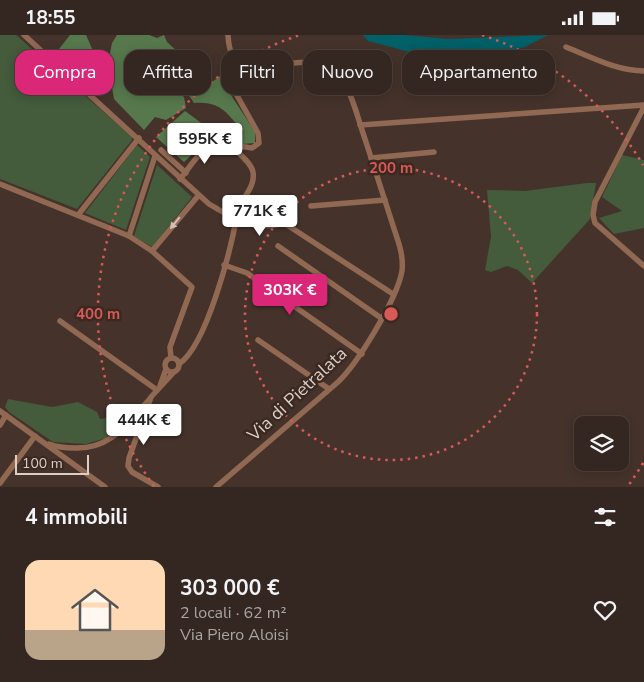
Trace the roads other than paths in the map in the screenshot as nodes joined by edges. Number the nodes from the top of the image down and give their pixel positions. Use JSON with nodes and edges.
{"nodes":[{"id":1,"x":24,"y":35,"type":"edge"},
{"id":2,"x":228,"y":35,"type":"edge"},
{"id":3,"x":566,"y":47,"type":"dead end"},
{"id":4,"x":228,"y":50,"type":"edge"},
{"id":5,"x":293,"y":63,"type":"edge"},
{"id":6,"x":644,"y":71,"type":"edge"},
{"id":7,"x":237,"y":95,"type":"edge"},
{"id":8,"x":644,"y":106,"type":"edge"},
{"id":9,"x":360,"y":125,"type":"junction"},
{"id":10,"x":139,"y":138,"type":"junction"},
{"id":11,"x":231,"y":146,"type":"junction"},
{"id":12,"x":161,"y":150,"type":"dead end"},
{"id":13,"x":434,"y":152,"type":"dead end"},
{"id":14,"x":154,"y":156,"type":"junction"},
{"id":15,"x":371,"y":158,"type":"junction"},
{"id":16,"x":186,"y":173,"type":"junction"},
{"id":17,"x":180,"y":179,"type":"junction"},
{"id":18,"x":0,"y":184,"type":"edge"},
{"id":19,"x":198,"y":196,"type":"junction"},
{"id":20,"x":385,"y":200,"type":"junction"},
{"id":21,"x":311,"y":206,"type":"dead end"},
{"id":22,"x":78,"y":215,"type":"junction"},
{"id":23,"x":237,"y":219,"type":"junction"},
{"id":24,"x":129,"y":236,"type":"junction"},
{"id":25,"x":278,"y":247,"type":"dead end"},
{"id":26,"x":152,"y":251,"type":"junction"},
{"id":27,"x":224,"y":265,"type":"junction"},
{"id":28,"x":644,"y":266,"type":"edge"},
{"id":29,"x":393,"y":294,"type":"junction"},
{"id":30,"x":381,"y":317,"type":"junction"},
{"id":31,"x":60,"y":321,"type":"dead end"},
{"id":32,"x":258,"y":340,"type":"dead end"},
{"id":33,"x":362,"y":354,"type":"junction"},
{"id":34,"x":171,"y":358,"type":"junction"},
{"id":35,"x":179,"y":363,"type":"junction"},
{"id":36,"x":166,"y":369,"type":"junction"},
{"id":37,"x":174,"y":372,"type":"junction"},
{"id":38,"x":158,"y":389,"type":"junction"},
{"id":39,"x":329,"y":389,"type":"junction"},
{"id":40,"x":151,"y":397,"type":"junction"},
{"id":41,"x":0,"y":411,"type":"edge"},
{"id":42,"x":6,"y":415,"type":"junction"},
{"id":43,"x":0,"y":425,"type":"edge"},
{"id":44,"x":34,"y":435,"type":"junction"},
{"id":45,"x":44,"y":442,"type":"junction"},
{"id":46,"x":62,"y":447,"type":"junction"},
{"id":47,"x":58,"y":453,"type":"junction"},
{"id":48,"x":0,"y":486,"type":"edge"},
{"id":49,"x":105,"y":487,"type":"edge"},
{"id":50,"x":158,"y":487,"type":"edge"},
{"id":51,"x":216,"y":487,"type":"edge"}],
"edges":[{"from":1,"to":10,"type":"street"},
{"from":2,"to":4,"type":"street"},
{"from":3,"to":6,"type":"street"},
{"from":5,"to":9,"type":"street","name":"Via di Pietralata"},
{"from":7,"to":11,"type":"street"},
{"from":8,"to":9,"type":"street"},
{"from":8,"to":28,"type":"street"},
{"from":9,"to":15,"type":"street","name":"Via di Pietralata"},
{"from":10,"to":14,"type":"street"},
{"from":10,"to":22,"type":"street"},
{"from":11,"to":16,"type":"street"},
{"from":11,"to":23,"type":"street"},
{"from":12,"to":16,"type":"street"},
{"from":13,"to":15,"type":"street"},
{"from":14,"to":17,"type":"street"},
{"from":14,"to":24,"type":"street"},
{"from":15,"to":20,"type":"street","name":"Via di Pietralata"},
{"from":16,"to":17,"type":"street"},
{"from":17,"to":19,"type":"street"},
{"from":18,"to":22,"type":"street"},
{"from":19,"to":23,"type":"street"},
{"from":19,"to":26,"type":"street","one_way":true},
{"from":20,"to":21,"type":"street"},
{"from":20,"to":29,"type":"street","name":"Via di Pietralata"},
{"from":22,"to":24,"type":"street"},
{"from":23,"to":27,"type":"street"},
{"from":23,"to":29,"type":"street"},
{"from":24,"to":26,"type":"street"},
{"from":25,"to":30,"type":"street"},
{"from":26,"to":34,"type":"street"},
{"from":27,"to":33,"type":"street"},
{"from":27,"to":35,"type":"street"},
{"from":29,"to":30,"type":"street","name":"Via di Pietralata"},
{"from":30,"to":33,"type":"street","name":"Via di Pietralata"},
{"from":31,"to":38,"type":"street"},
{"from":32,"to":39,"type":"street"},
{"from":33,"to":39,"type":"street","name":"Via di Pietralata"},
{"from":34,"to":35,"type":"street"},
{"from":34,"to":36,"type":"street"},
{"from":35,"to":37,"type":"street"},
{"from":36,"to":37,"type":"street"},
{"from":36,"to":38,"type":"street"},
{"from":37,"to":38,"type":"street"},
{"from":38,"to":40,"type":"street"},
{"from":39,"to":51,"type":"street","name":"Via di Pietralata"},
{"from":40,"to":46,"type":"street"},
{"from":40,"to":50,"type":"street"},
{"from":41,"to":42,"type":"street"},
{"from":42,"to":43,"type":"street"},
{"from":42,"to":44,"type":"street"},
{"from":44,"to":45,"type":"street"},
{"from":44,"to":48,"type":"street"},
{"from":45,"to":46,"type":"street"},
{"from":45,"to":47,"type":"street"},
{"from":46,"to":47,"type":"street"},
{"from":47,"to":49,"type":"street"}]}
